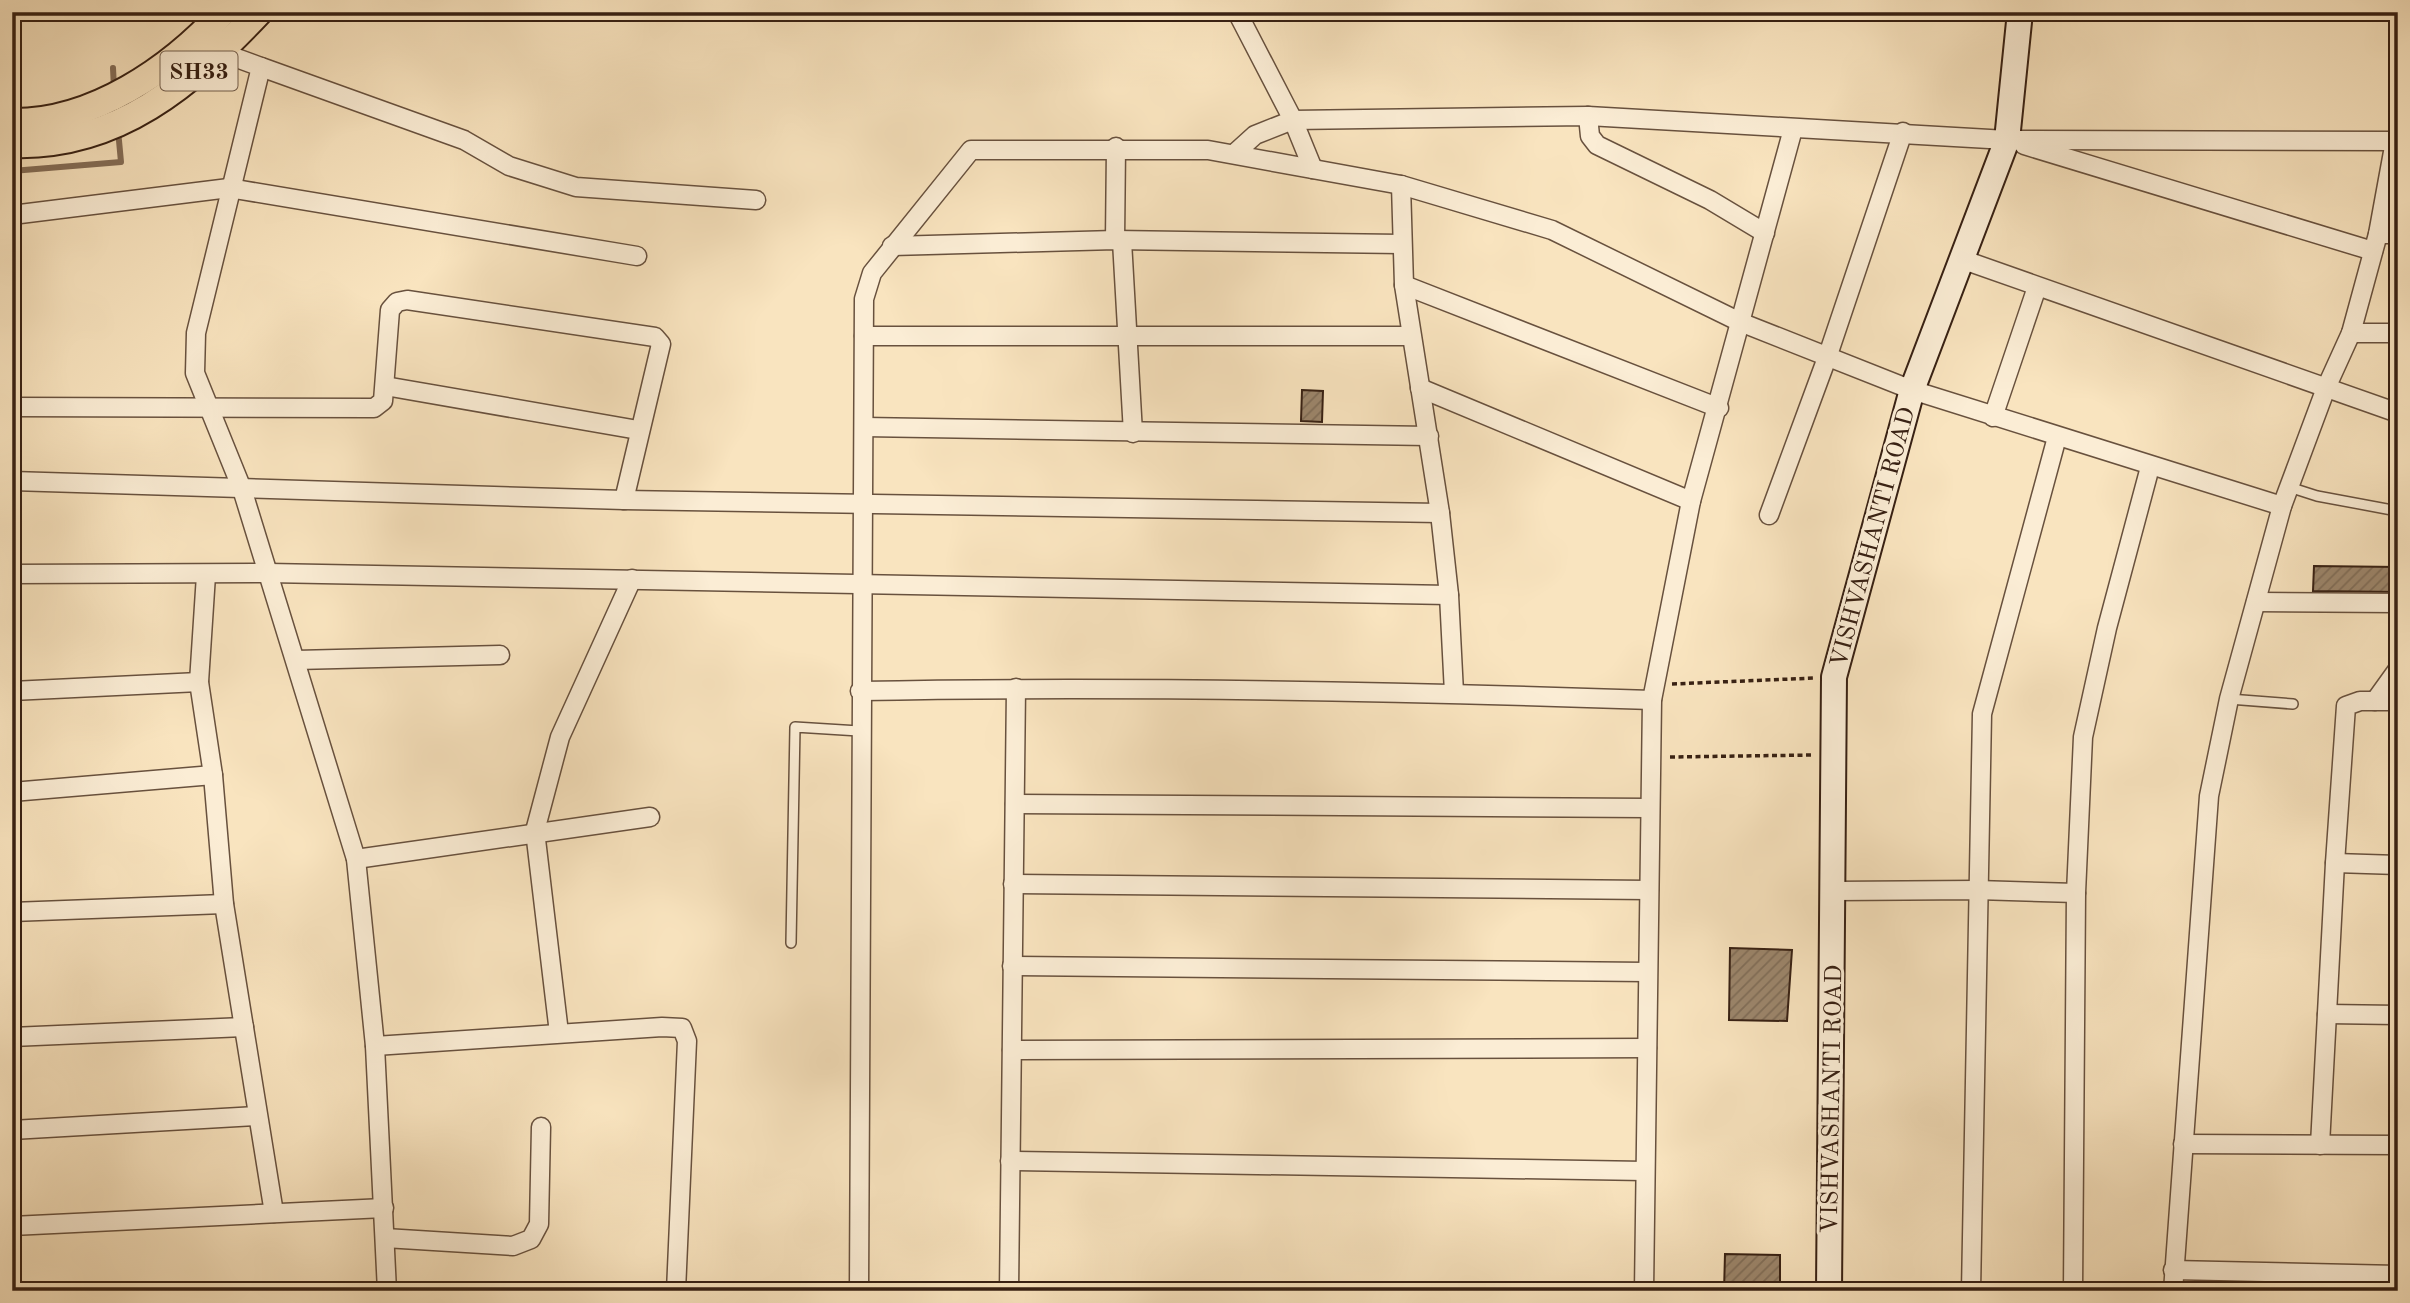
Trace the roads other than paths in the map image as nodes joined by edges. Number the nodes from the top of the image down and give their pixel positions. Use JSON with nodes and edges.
{"nodes":[{"id":1,"x":223,"y":12,"type":"edge"},
{"id":2,"x":259,"y":12,"type":"edge"},
{"id":3,"x":1237,"y":12,"type":"edge"},
{"id":4,"x":2020,"y":12,"type":"edge"},
{"id":5,"x":193,"y":40,"type":"junction"},
{"id":6,"x":220,"y":53,"type":"junction"},
{"id":7,"x":261,"y":67,"type":"junction"},
{"id":8,"x":117,"y":110,"type":"junction"},
{"id":9,"x":1588,"y":116,"type":"junction"},
{"id":10,"x":1293,"y":120,"type":"junction"},
{"id":11,"x":12,"y":122,"type":"edge"},
{"id":12,"x":1793,"y":129,"type":"junction"},
{"id":13,"x":1903,"y":132,"type":"junction"},
{"id":14,"x":2007,"y":140,"type":"junction"},
{"id":15,"x":2396,"y":141,"type":"edge"},
{"id":16,"x":12,"y":144,"type":"edge"},
{"id":17,"x":1116,"y":148,"type":"junction"},
{"id":18,"x":1234,"y":154,"type":"junction"},
{"id":19,"x":1314,"y":169,"type":"junction"},
{"id":20,"x":1401,"y":186,"type":"junction"},
{"id":21,"x":229,"y":188,"type":"junction"},
{"id":22,"x":756,"y":200,"type":"dead end"},
{"id":23,"x":12,"y":215,"type":"edge"},
{"id":24,"x":1765,"y":233,"type":"junction"},
{"id":25,"x":2398,"y":234,"type":"edge"},
{"id":26,"x":1118,"y":241,"type":"junction"},
{"id":27,"x":2375,"y":242,"type":"junction"},
{"id":28,"x":1401,"y":244,"type":"junction"},
{"id":29,"x":892,"y":246,"type":"junction"},
{"id":30,"x":637,"y":256,"type":"dead end"},
{"id":31,"x":1961,"y":259,"type":"junction"},
{"id":32,"x":1404,"y":285,"type":"junction"},
{"id":33,"x":2037,"y":288,"type":"junction"},
{"id":34,"x":1740,"y":323,"type":"junction"},
{"id":35,"x":2351,"y":333,"type":"junction"},
{"id":36,"x":2398,"y":333,"type":"edge"},
{"id":37,"x":864,"y":336,"type":"junction"},
{"id":38,"x":1126,"y":336,"type":"junction"},
{"id":39,"x":1411,"y":336,"type":"junction"},
{"id":40,"x":1828,"y":355,"type":"junction"},
{"id":41,"x":385,"y":386,"type":"junction"},
{"id":42,"x":1420,"y":388,"type":"junction"},
{"id":43,"x":2326,"y":388,"type":"junction"},
{"id":44,"x":1912,"y":390,"type":"junction"},
{"id":45,"x":210,"y":406,"type":"junction"},
{"id":46,"x":12,"y":407,"type":"edge"},
{"id":47,"x":1718,"y":408,"type":"junction"},
{"id":48,"x":2398,"y":413,"type":"edge"},
{"id":49,"x":1993,"y":417,"type":"junction"},
{"id":50,"x":864,"y":427,"type":"junction"},
{"id":51,"x":638,"y":430,"type":"junction"},
{"id":52,"x":1133,"y":433,"type":"junction"},
{"id":53,"x":1429,"y":436,"type":"junction"},
{"id":54,"x":2057,"y":437,"type":"junction"},
{"id":55,"x":2150,"y":467,"type":"junction"},
{"id":56,"x":12,"y":481,"type":"edge"},
{"id":57,"x":2289,"y":487,"type":"junction"},
{"id":58,"x":242,"y":489,"type":"junction"},
{"id":59,"x":624,"y":500,"type":"junction"},
{"id":60,"x":1691,"y":501,"type":"junction"},
{"id":61,"x":864,"y":502,"type":"junction"},
{"id":62,"x":2282,"y":506,"type":"junction"},
{"id":63,"x":2392,"y":510,"type":"dead end"},
{"id":64,"x":1440,"y":513,"type":"junction"},
{"id":65,"x":1769,"y":514,"type":"dead end"},
{"id":66,"x":268,"y":573,"type":"junction"},
{"id":67,"x":12,"y":575,"type":"edge"},
{"id":68,"x":206,"y":575,"type":"junction"},
{"id":69,"x":632,"y":579,"type":"junction"},
{"id":70,"x":862,"y":584,"type":"junction"},
{"id":71,"x":1449,"y":595,"type":"junction"},
{"id":72,"x":2256,"y":602,"type":"junction"},
{"id":73,"x":2398,"y":603,"type":"edge"},
{"id":74,"x":500,"y":655,"type":"dead end"},
{"id":75,"x":296,"y":660,"type":"junction"},
{"id":76,"x":2398,"y":669,"type":"edge"},
{"id":77,"x":199,"y":682,"type":"junction"},
{"id":78,"x":1016,"y":688,"type":"junction"},
{"id":79,"x":12,"y":691,"type":"edge"},
{"id":80,"x":860,"y":691,"type":"junction"},
{"id":81,"x":1454,"y":693,"type":"junction"},
{"id":82,"x":1653,"y":693,"type":"junction"},
{"id":83,"x":2229,"y":699,"type":"junction"},
{"id":84,"x":2375,"y":701,"type":"junction"},
{"id":85,"x":2398,"y":701,"type":"edge"},
{"id":86,"x":2293,"y":704,"type":"dead end"},
{"id":87,"x":859,"y":731,"type":"junction"},
{"id":88,"x":213,"y":775,"type":"junction"},
{"id":89,"x":12,"y":792,"type":"edge"},
{"id":90,"x":1015,"y":803,"type":"junction"},
{"id":91,"x":1649,"y":808,"type":"junction"},
{"id":92,"x":650,"y":817,"type":"dead end"},
{"id":93,"x":535,"y":831,"type":"junction"},
{"id":94,"x":356,"y":859,"type":"junction"},
{"id":95,"x":2334,"y":863,"type":"junction"},
{"id":96,"x":2398,"y":865,"type":"edge"},
{"id":97,"x":1013,"y":884,"type":"junction"},
{"id":98,"x":1648,"y":890,"type":"junction"},
{"id":99,"x":1977,"y":890,"type":"junction"},
{"id":100,"x":1834,"y":891,"type":"junction"},
{"id":101,"x":2076,"y":893,"type":"junction"},
{"id":102,"x":224,"y":904,"type":"junction"},
{"id":103,"x":12,"y":912,"type":"edge"},
{"id":104,"x":791,"y":943,"type":"dead end"},
{"id":105,"x":1012,"y":966,"type":"junction"},
{"id":106,"x":1647,"y":972,"type":"junction"},
{"id":107,"x":2327,"y":1014,"type":"junction"},
{"id":108,"x":2398,"y":1015,"type":"edge"},
{"id":109,"x":244,"y":1027,"type":"junction"},
{"id":110,"x":559,"y":1033,"type":"junction"},
{"id":111,"x":12,"y":1037,"type":"edge"},
{"id":112,"x":374,"y":1046,"type":"junction"},
{"id":113,"x":1647,"y":1048,"type":"junction"},
{"id":114,"x":1012,"y":1050,"type":"junction"},
{"id":115,"x":257,"y":1116,"type":"junction"},
{"id":116,"x":541,"y":1127,"type":"dead end"},
{"id":117,"x":12,"y":1130,"type":"edge"},
{"id":118,"x":2183,"y":1144,"type":"junction"},
{"id":119,"x":2320,"y":1145,"type":"junction"},
{"id":120,"x":2398,"y":1145,"type":"edge"},
{"id":121,"x":1010,"y":1161,"type":"junction"},
{"id":122,"x":1645,"y":1171,"type":"junction"},
{"id":123,"x":384,"y":1208,"type":"junction"},
{"id":124,"x":274,"y":1213,"type":"junction"},
{"id":125,"x":12,"y":1226,"type":"edge"},
{"id":126,"x":386,"y":1238,"type":"junction"},
{"id":127,"x":2173,"y":1270,"type":"junction"},
{"id":128,"x":2398,"y":1275,"type":"edge"},
{"id":129,"x":387,"y":1291,"type":"edge"},
{"id":130,"x":676,"y":1291,"type":"edge"},
{"id":131,"x":859,"y":1291,"type":"edge"},
{"id":132,"x":1009,"y":1291,"type":"edge"},
{"id":133,"x":1644,"y":1291,"type":"edge"},
{"id":134,"x":1829,"y":1291,"type":"edge"},
{"id":135,"x":1971,"y":1291,"type":"edge"},
{"id":136,"x":2073,"y":1291,"type":"edge"},
{"id":137,"x":2173,"y":1291,"type":"edge"}],
"edges":[{"from":1,"to":5,"type":"main road"},
{"from":2,"to":6,"type":"main road","number":"SH33"},
{"from":3,"to":10,"type":"street"},
{"from":4,"to":14,"type":"street","name":"VISHVASHANTI ROAD"},
{"from":5,"to":6,"type":"street"},
{"from":5,"to":8,"type":"main road"},
{"from":6,"to":7,"type":"street"},
{"from":6,"to":8,"type":"main road","number":"SH33"},
{"from":7,"to":21,"type":"street"},
{"from":7,"to":22,"type":"street"},
{"from":8,"to":11,"type":"main road"},
{"from":8,"to":16,"type":"main road","number":"SH33"},
{"from":9,"to":10,"type":"street"},
{"from":9,"to":12,"type":"street"},
{"from":9,"to":24,"type":"street"},
{"from":10,"to":18,"type":"street"},
{"from":10,"to":19,"type":"street"},
{"from":12,"to":13,"type":"street"},
{"from":12,"to":24,"type":"street"},
{"from":13,"to":14,"type":"street"},
{"from":13,"to":40,"type":"street"},
{"from":14,"to":15,"type":"street"},
{"from":14,"to":27,"type":"street"},
{"from":14,"to":31,"type":"street","name":"VISHVASHANTI ROAD"},
{"from":15,"to":27,"type":"street"},
{"from":17,"to":18,"type":"street"},
{"from":17,"to":26,"type":"street"},
{"from":17,"to":29,"type":"street"},
{"from":18,"to":19,"type":"street"},
{"from":19,"to":20,"type":"street"},
{"from":20,"to":28,"type":"street"},
{"from":20,"to":34,"type":"street"},
{"from":21,"to":23,"type":"street"},
{"from":21,"to":30,"type":"street"},
{"from":21,"to":45,"type":"street"},
{"from":24,"to":34,"type":"street"},
{"from":25,"to":27,"type":"street"},
{"from":26,"to":28,"type":"street"},
{"from":26,"to":29,"type":"street"},
{"from":26,"to":38,"type":"street"},
{"from":27,"to":35,"type":"street"},
{"from":28,"to":32,"type":"street"},
{"from":29,"to":37,"type":"street"},
{"from":31,"to":33,"type":"street"},
{"from":31,"to":44,"type":"street","name":"VISHVASHANTI ROAD"},
{"from":32,"to":39,"type":"street"},
{"from":32,"to":47,"type":"street"},
{"from":33,"to":43,"type":"street"},
{"from":33,"to":49,"type":"street"},
{"from":34,"to":40,"type":"street"},
{"from":34,"to":47,"type":"street"},
{"from":35,"to":36,"type":"street"},
{"from":35,"to":43,"type":"street"},
{"from":37,"to":38,"type":"street"},
{"from":37,"to":50,"type":"street"},
{"from":38,"to":39,"type":"street"},
{"from":38,"to":52,"type":"street"},
{"from":39,"to":42,"type":"street"},
{"from":40,"to":44,"type":"street"},
{"from":40,"to":65,"type":"street"},
{"from":41,"to":45,"type":"street"},
{"from":41,"to":51,"type":"street"},
{"from":41,"to":51,"type":"street"},
{"from":42,"to":53,"type":"street"},
{"from":42,"to":60,"type":"street"},
{"from":43,"to":48,"type":"street"},
{"from":43,"to":57,"type":"street"},
{"from":44,"to":49,"type":"street"},
{"from":44,"to":100,"type":"street","name":"VISHVASHANTI ROAD"},
{"from":45,"to":46,"type":"street"},
{"from":45,"to":58,"type":"street"},
{"from":47,"to":60,"type":"street"},
{"from":49,"to":54,"type":"street"},
{"from":50,"to":52,"type":"street"},
{"from":50,"to":61,"type":"street"},
{"from":51,"to":59,"type":"street"},
{"from":52,"to":53,"type":"street"},
{"from":53,"to":64,"type":"street"},
{"from":54,"to":55,"type":"street"},
{"from":54,"to":99,"type":"street"},
{"from":55,"to":62,"type":"street"},
{"from":55,"to":101,"type":"street"},
{"from":56,"to":58,"type":"street"},
{"from":57,"to":62,"type":"street"},
{"from":57,"to":63,"type":"lane"},
{"from":58,"to":59,"type":"street"},
{"from":58,"to":66,"type":"street"},
{"from":59,"to":61,"type":"street"},
{"from":60,"to":82,"type":"street"},
{"from":61,"to":64,"type":"street"},
{"from":61,"to":70,"type":"street"},
{"from":62,"to":72,"type":"street"},
{"from":64,"to":71,"type":"street"},
{"from":66,"to":68,"type":"street"},
{"from":66,"to":69,"type":"street"},
{"from":66,"to":75,"type":"street"},
{"from":67,"to":68,"type":"street"},
{"from":68,"to":77,"type":"street"},
{"from":69,"to":70,"type":"street"},
{"from":69,"to":93,"type":"street"},
{"from":70,"to":71,"type":"street"},
{"from":70,"to":80,"type":"street"},
{"from":71,"to":81,"type":"street"},
{"from":72,"to":73,"type":"street"},
{"from":72,"to":83,"type":"street"},
{"from":74,"to":75,"type":"street"},
{"from":75,"to":94,"type":"street"},
{"from":76,"to":84,"type":"street"},
{"from":77,"to":79,"type":"street"},
{"from":77,"to":88,"type":"street"},
{"from":78,"to":80,"type":"street"},
{"from":78,"to":81,"type":"street"},
{"from":78,"to":90,"type":"street"},
{"from":80,"to":87,"type":"street"},
{"from":81,"to":82,"type":"street"},
{"from":82,"to":91,"type":"street"},
{"from":83,"to":86,"type":"lane"},
{"from":83,"to":118,"type":"street"},
{"from":84,"to":85,"type":"street"},
{"from":84,"to":95,"type":"street"},
{"from":87,"to":104,"type":"lane"},
{"from":87,"to":131,"type":"street"},
{"from":88,"to":89,"type":"street"},
{"from":88,"to":102,"type":"street"},
{"from":90,"to":91,"type":"street"},
{"from":90,"to":97,"type":"street"},
{"from":91,"to":98,"type":"street"},
{"from":92,"to":93,"type":"street"},
{"from":93,"to":94,"type":"street"},
{"from":93,"to":110,"type":"street"},
{"from":94,"to":112,"type":"street"},
{"from":95,"to":96,"type":"street"},
{"from":95,"to":107,"type":"street"},
{"from":97,"to":98,"type":"street"},
{"from":97,"to":105,"type":"street"},
{"from":98,"to":106,"type":"street"},
{"from":99,"to":100,"type":"street"},
{"from":99,"to":101,"type":"street"},
{"from":99,"to":135,"type":"street"},
{"from":100,"to":134,"type":"street","name":"VISHVASHANTI ROAD"},
{"from":101,"to":136,"type":"street"},
{"from":102,"to":103,"type":"street"},
{"from":102,"to":109,"type":"street"},
{"from":105,"to":106,"type":"street"},
{"from":105,"to":114,"type":"street"},
{"from":106,"to":113,"type":"street"},
{"from":107,"to":108,"type":"street"},
{"from":107,"to":119,"type":"street"},
{"from":109,"to":111,"type":"street"},
{"from":109,"to":115,"type":"street"},
{"from":110,"to":112,"type":"street"},
{"from":110,"to":130,"type":"street"},
{"from":112,"to":123,"type":"street"},
{"from":113,"to":114,"type":"street"},
{"from":113,"to":122,"type":"street"},
{"from":114,"to":121,"type":"street"},
{"from":115,"to":117,"type":"street"},
{"from":115,"to":124,"type":"street"},
{"from":116,"to":126,"type":"street"},
{"from":118,"to":119,"type":"street"},
{"from":118,"to":127,"type":"street"},
{"from":119,"to":120,"type":"street"},
{"from":121,"to":122,"type":"street"},
{"from":121,"to":132,"type":"street"},
{"from":122,"to":133,"type":"street"},
{"from":123,"to":124,"type":"street"},
{"from":123,"to":126,"type":"street"},
{"from":124,"to":125,"type":"street"},
{"from":126,"to":129,"type":"street"},
{"from":127,"to":128,"type":"street"},
{"from":127,"to":137,"type":"street"}]}
